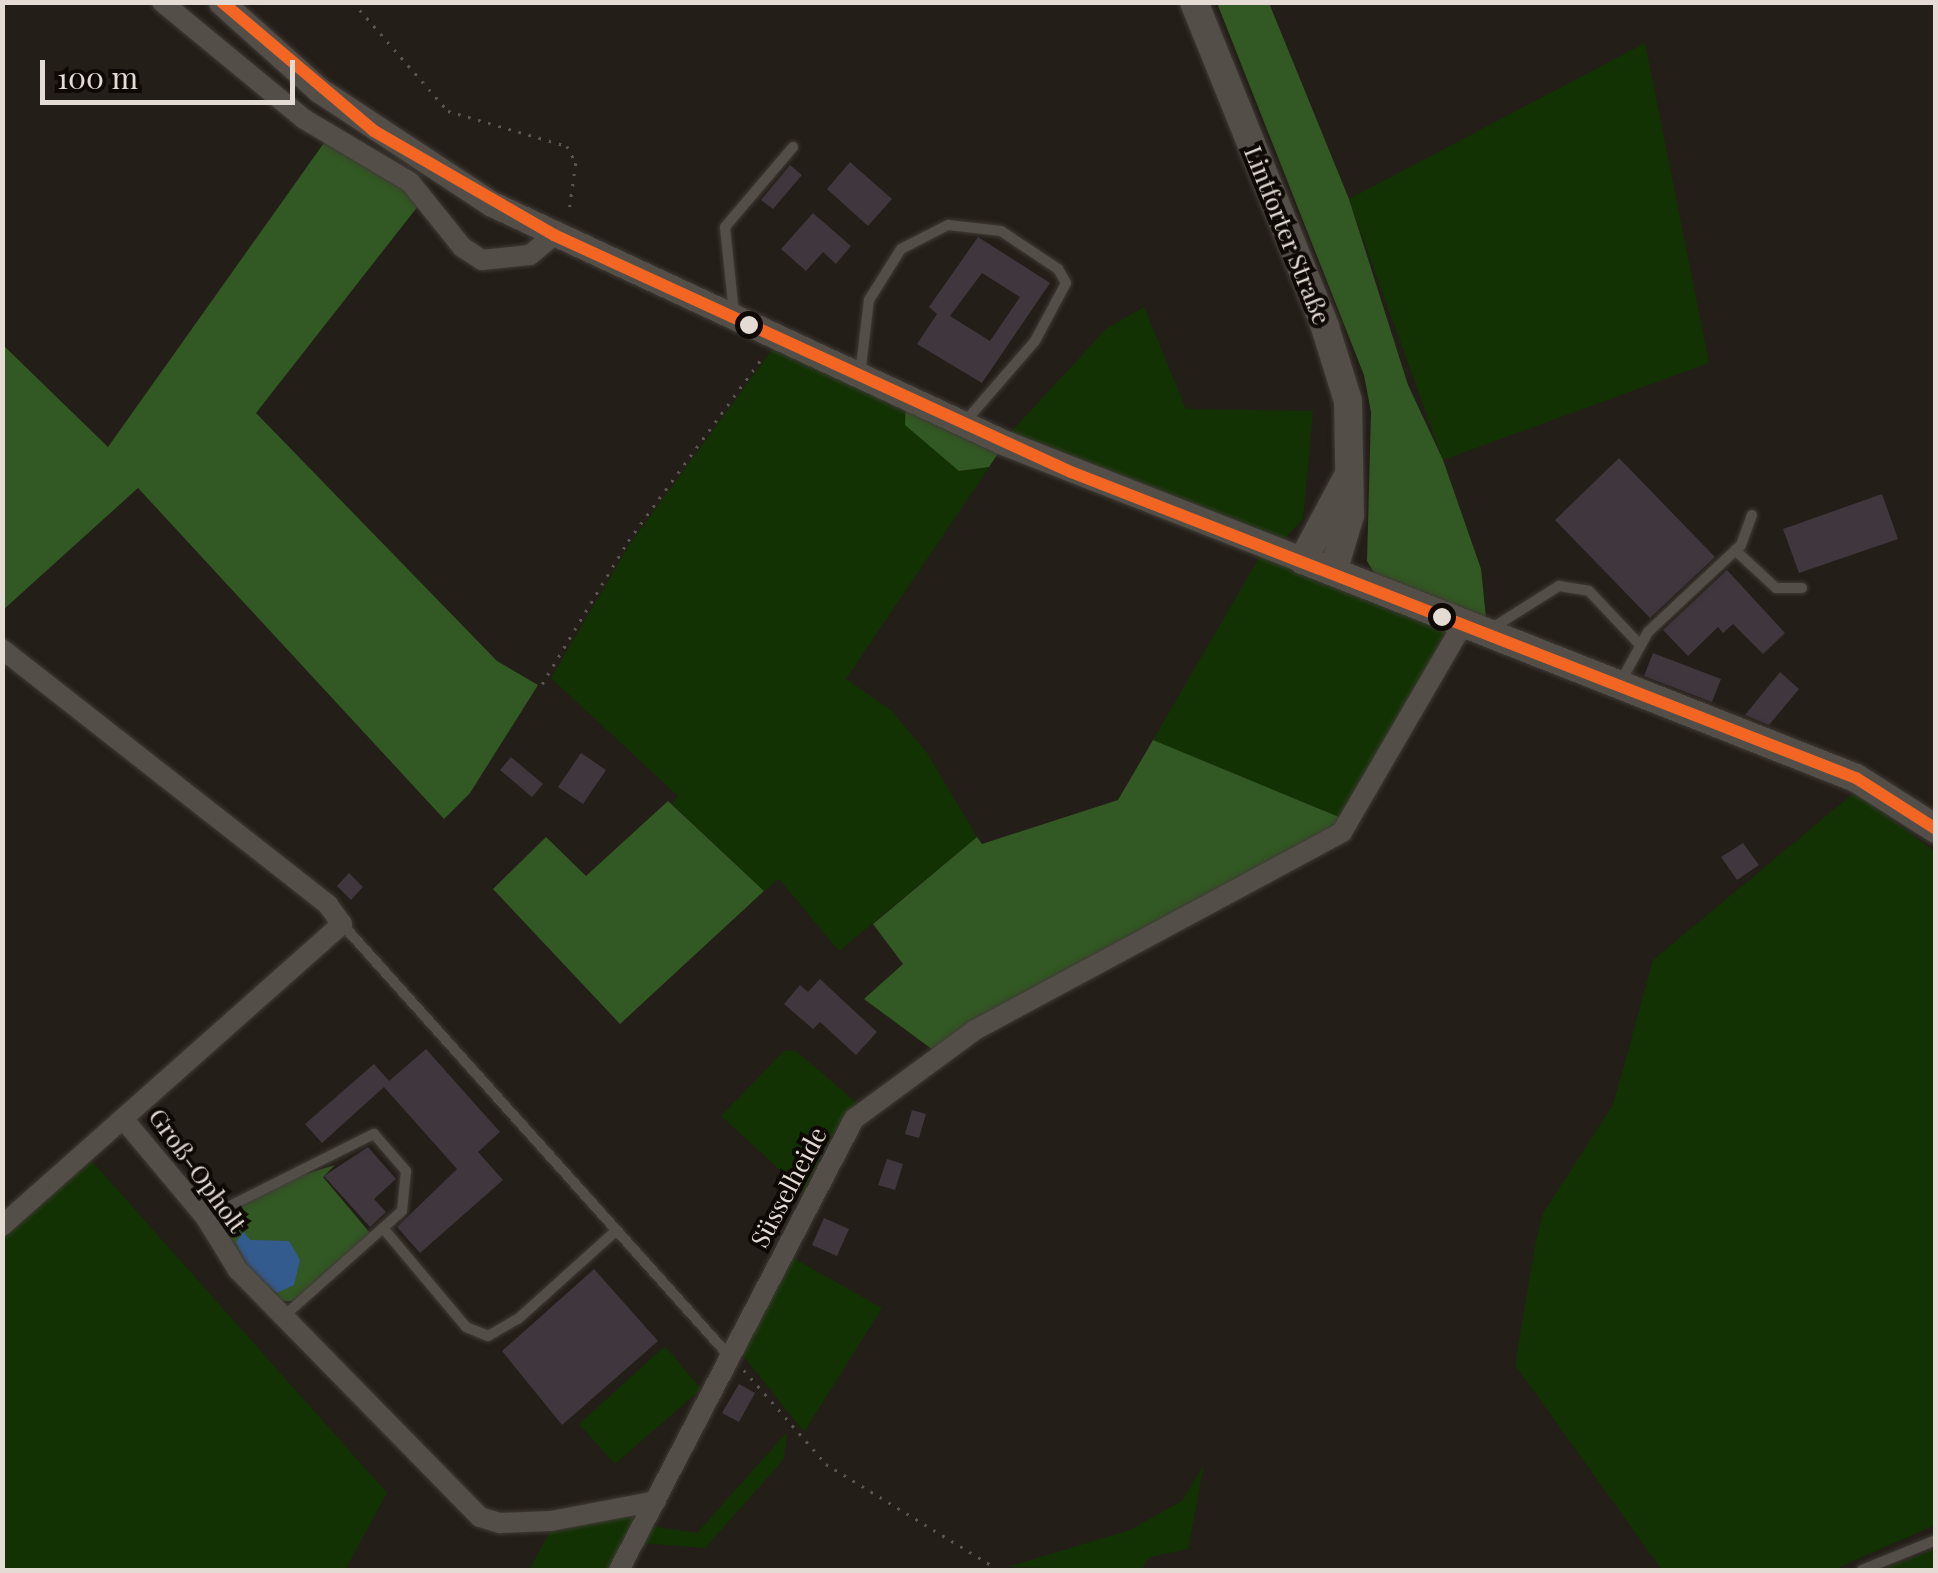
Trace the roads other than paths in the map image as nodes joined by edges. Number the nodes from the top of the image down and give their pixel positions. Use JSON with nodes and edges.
{"nodes":[{"id":1,"x":162,"y":2,"type":"edge"},
{"id":2,"x":220,"y":2,"type":"edge"},
{"id":3,"x":1194,"y":2,"type":"edge"},
{"id":4,"x":793,"y":147,"type":"dead end"},
{"id":5,"x":554,"y":234,"type":"junction"},
{"id":6,"x":734,"y":318,"type":"junction"},
{"id":7,"x":860,"y":376,"type":"junction"},
{"id":8,"x":964,"y":424,"type":"junction"},
{"id":9,"x":1349,"y":474,"type":"junction"},
{"id":10,"x":1752,"y":515,"type":"dead end"},
{"id":11,"x":1735,"y":550,"type":"junction"},
{"id":12,"x":1303,"y":560,"type":"junction"},
{"id":13,"x":1334,"y":572,"type":"junction"},
{"id":14,"x":1802,"y":588,"type":"dead end"},
{"id":15,"x":1474,"y":629,"type":"junction"},
{"id":16,"x":1640,"y":645,"type":"junction"},
{"id":17,"x":2,"y":650,"type":"edge"},
{"id":18,"x":1618,"y":686,"type":"junction"},
{"id":19,"x":1936,"y":829,"type":"edge"},
{"id":20,"x":342,"y":924,"type":"junction"},
{"id":21,"x":125,"y":1121,"type":"junction"},
{"id":22,"x":206,"y":1218,"type":"junction"},
{"id":23,"x":2,"y":1226,"type":"edge"},
{"id":24,"x":382,"y":1228,"type":"junction"},
{"id":25,"x":617,"y":1230,"type":"junction"},
{"id":26,"x":284,"y":1316,"type":"junction"},
{"id":27,"x":731,"y":1358,"type":"junction"},
{"id":28,"x":656,"y":1502,"type":"junction"},
{"id":29,"x":1936,"y":1540,"type":"edge"},
{"id":30,"x":619,"y":1570,"type":"edge"},
{"id":31,"x":1862,"y":1570,"type":"edge"}],
"edges":[{"from":1,"to":5,"type":"street"},
{"from":2,"to":5,"type":"street"},
{"from":3,"to":9,"type":"main road","name":"Lintforter Straße"},
{"from":4,"to":6,"type":"lane"},
{"from":5,"to":6,"type":"street"},
{"from":6,"to":7,"type":"street"},
{"from":7,"to":8,"type":"street"},
{"from":7,"to":8,"type":"lane"},
{"from":8,"to":12,"type":"street"},
{"from":9,"to":12,"type":"main road","name":"Lintforter Straße"},
{"from":9,"to":13,"type":"main road","name":"Lintforter Straße"},
{"from":10,"to":11,"type":"lane"},
{"from":11,"to":14,"type":"lane"},
{"from":11,"to":16,"type":"lane"},
{"from":12,"to":13,"type":"main road"},
{"from":13,"to":15,"type":"main road"},
{"from":15,"to":16,"type":"lane"},
{"from":15,"to":18,"type":"main road"},
{"from":15,"to":27,"type":"street","name":"Süsselheide"},
{"from":16,"to":18,"type":"lane"},
{"from":17,"to":20,"type":"street"},
{"from":18,"to":19,"type":"main road"},
{"from":20,"to":21,"type":"street","name":"Groß-Opholt"},
{"from":20,"to":25,"type":"lane"},
{"from":21,"to":22,"type":"street","name":"Groß-Opholt"},
{"from":21,"to":23,"type":"street"},
{"from":22,"to":24,"type":"lane"},
{"from":22,"to":26,"type":"street","name":"Groß-Opholt"},
{"from":24,"to":25,"type":"lane"},
{"from":24,"to":26,"type":"lane"},
{"from":25,"to":27,"type":"lane"},
{"from":26,"to":28,"type":"street","name":"Groß-Opholt"},
{"from":27,"to":28,"type":"street","name":"Süsselheide"},
{"from":28,"to":30,"type":"street","name":"Süsselheide"},
{"from":29,"to":31,"type":"lane"}]}
